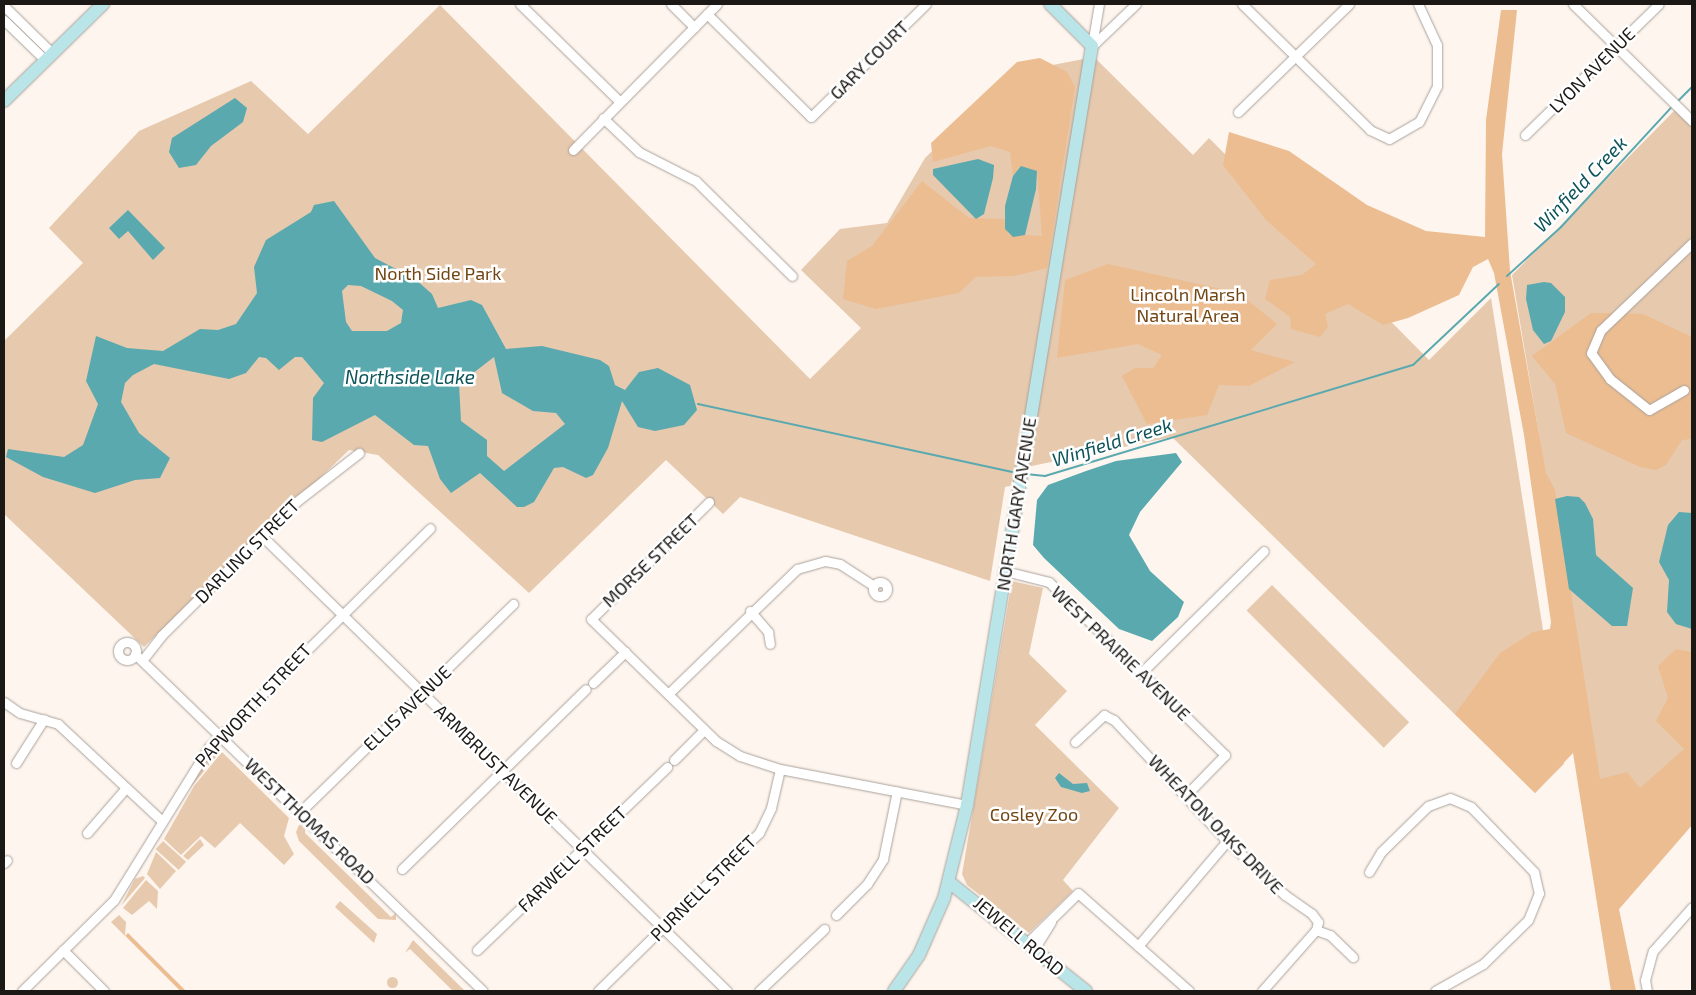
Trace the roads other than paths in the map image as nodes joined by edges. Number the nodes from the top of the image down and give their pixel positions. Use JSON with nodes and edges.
{"nodes":[{"id":1,"x":103,"y":4,"type":"edge"},
{"id":2,"x":520,"y":4,"type":"edge"},
{"id":3,"x":671,"y":4,"type":"edge"},
{"id":4,"x":717,"y":4,"type":"edge"},
{"id":5,"x":926,"y":4,"type":"edge"},
{"id":6,"x":1050,"y":4,"type":"edge"},
{"id":7,"x":1099,"y":4,"type":"edge"},
{"id":8,"x":1136,"y":4,"type":"edge"},
{"id":9,"x":1242,"y":4,"type":"edge"},
{"id":10,"x":1349,"y":4,"type":"edge"},
{"id":11,"x":1418,"y":4,"type":"edge"},
{"id":12,"x":1573,"y":4,"type":"edge"},
{"id":13,"x":1659,"y":4,"type":"edge"},
{"id":14,"x":4,"y":6,"type":"edge"},
{"id":15,"x":707,"y":14,"type":"junction"},
{"id":16,"x":4,"y":20,"type":"edge"},
{"id":17,"x":694,"y":27,"type":"junction"},
{"id":18,"x":1092,"y":46,"type":"junction"},
{"id":19,"x":1616,"y":46,"type":"junction"},
{"id":20,"x":1295,"y":56,"type":"junction"},
{"id":21,"x":49,"y":57,"type":"junction"},
{"id":22,"x":4,"y":101,"type":"edge"},
{"id":23,"x":619,"y":101,"type":"junction"},
{"id":24,"x":1238,"y":112,"type":"dead end"},
{"id":25,"x":602,"y":118,"type":"junction"},
{"id":26,"x":1692,"y":121,"type":"edge"},
{"id":27,"x":1525,"y":136,"type":"dead end"},
{"id":28,"x":573,"y":150,"type":"dead end"},
{"id":29,"x":1692,"y":244,"type":"edge"},
{"id":30,"x":792,"y":276,"type":"dead end"},
{"id":31,"x":1684,"y":390,"type":"dead end"},
{"id":32,"x":359,"y":453,"type":"dead end"},
{"id":33,"x":709,"y":502,"type":"dead end"},
{"id":34,"x":430,"y":528,"type":"dead end"},
{"id":35,"x":264,"y":538,"type":"junction"},
{"id":36,"x":1264,"y":551,"type":"dead end"},
{"id":37,"x":1005,"y":572,"type":"junction"},
{"id":38,"x":874,"y":586,"type":"dead end"},
{"id":39,"x":513,"y":604,"type":"dead end"},
{"id":40,"x":750,"y":611,"type":"junction"},
{"id":41,"x":342,"y":612,"type":"junction"},
{"id":42,"x":770,"y":644,"type":"dead end"},
{"id":43,"x":625,"y":652,"type":"junction"},
{"id":44,"x":136,"y":654,"type":"dead end"},
{"id":45,"x":144,"y":658,"type":"junction"},
{"id":46,"x":1141,"y":673,"type":"junction"},
{"id":47,"x":593,"y":683,"type":"dead end"},
{"id":48,"x":586,"y":689,"type":"dead end"},
{"id":49,"x":422,"y":692,"type":"junction"},
{"id":50,"x":668,"y":694,"type":"junction"},
{"id":51,"x":4,"y":702,"type":"edge"},
{"id":52,"x":44,"y":719,"type":"junction"},
{"id":53,"x":704,"y":730,"type":"junction"},
{"id":54,"x":221,"y":734,"type":"junction"},
{"id":55,"x":1075,"y":742,"type":"dead end"},
{"id":56,"x":674,"y":760,"type":"dead end"},
{"id":57,"x":16,"y":763,"type":"dead end"},
{"id":58,"x":667,"y":768,"type":"dead end"},
{"id":59,"x":780,"y":769,"type":"junction"},
{"id":60,"x":502,"y":771,"type":"junction"},
{"id":61,"x":125,"y":789,"type":"junction"},
{"id":62,"x":897,"y":792,"type":"junction"},
{"id":63,"x":1187,"y":794,"type":"junction"},
{"id":64,"x":967,"y":805,"type":"junction"},
{"id":65,"x":300,"y":812,"type":"junction"},
{"id":66,"x":162,"y":821,"type":"junction"},
{"id":67,"x":87,"y":833,"type":"dead end"},
{"id":68,"x":1227,"y":841,"type":"junction"},
{"id":69,"x":582,"y":850,"type":"junction"},
{"id":70,"x":402,"y":869,"type":"dead end"},
{"id":71,"x":1369,"y":872,"type":"dead end"},
{"id":72,"x":950,"y":882,"type":"junction"},
{"id":73,"x":1692,"y":908,"type":"edge"},
{"id":74,"x":836,"y":915,"type":"dead end"},
{"id":75,"x":662,"y":928,"type":"junction"},
{"id":76,"x":824,"y":929,"type":"dead end"},
{"id":77,"x":1316,"y":930,"type":"junction"},
{"id":78,"x":1031,"y":946,"type":"junction"},
{"id":79,"x":1138,"y":946,"type":"junction"},
{"id":80,"x":63,"y":950,"type":"junction"},
{"id":81,"x":477,"y":950,"type":"dead end"},
{"id":82,"x":1353,"y":957,"type":"dead end"},
{"id":83,"x":22,"y":991,"type":"edge"},
{"id":84,"x":104,"y":991,"type":"edge"},
{"id":85,"x":483,"y":991,"type":"edge"},
{"id":86,"x":598,"y":991,"type":"edge"},
{"id":87,"x":727,"y":991,"type":"edge"},
{"id":88,"x":759,"y":991,"type":"edge"},
{"id":89,"x":894,"y":991,"type":"edge"},
{"id":90,"x":1086,"y":991,"type":"edge"},
{"id":91,"x":1189,"y":991,"type":"edge"},
{"id":92,"x":1262,"y":991,"type":"edge"},
{"id":93,"x":1435,"y":991,"type":"edge"},
{"id":94,"x":1647,"y":991,"type":"edge"}],
"edges":[{"from":1,"to":21,"type":"street"},
{"from":2,"to":23,"type":"street"},
{"from":3,"to":17,"type":"street"},
{"from":4,"to":15,"type":"street"},
{"from":5,"to":15,"type":"street","name":"GARY COURT"},
{"from":6,"to":18,"type":"street"},
{"from":7,"to":18,"type":"street","name":"NORTH GARY AVENUE"},
{"from":8,"to":18,"type":"street"},
{"from":9,"to":20,"type":"street"},
{"from":10,"to":20,"type":"street"},
{"from":11,"to":20,"type":"street"},
{"from":12,"to":19,"type":"street"},
{"from":13,"to":19,"type":"street","name":"LYON AVENUE"},
{"from":14,"to":21,"type":"street"},
{"from":15,"to":17,"type":"street"},
{"from":16,"to":21,"type":"street"},
{"from":17,"to":23,"type":"street"},
{"from":18,"to":37,"type":"street","name":"NORTH GARY AVENUE"},
{"from":19,"to":26,"type":"street"},
{"from":19,"to":27,"type":"street","name":"LYON AVENUE"},
{"from":20,"to":24,"type":"street"},
{"from":21,"to":22,"type":"street"},
{"from":23,"to":25,"type":"street"},
{"from":25,"to":28,"type":"street"},
{"from":25,"to":30,"type":"street"},
{"from":29,"to":31,"type":"street"},
{"from":32,"to":35,"type":"street","name":"DARLING STREET"},
{"from":33,"to":43,"type":"street","name":"MORSE STREET"},
{"from":34,"to":41,"type":"street","name":"PAPWORTH STREET"},
{"from":35,"to":41,"type":"street","name":"ARMBRUST AVENUE"},
{"from":35,"to":45,"type":"street","name":"DARLING STREET"},
{"from":36,"to":46,"type":"street"},
{"from":37,"to":46,"type":"street","name":"WEST PRAIRIE AVENUE"},
{"from":37,"to":64,"type":"street","name":"NORTH GARY AVENUE"},
{"from":38,"to":40,"type":"street"},
{"from":39,"to":49,"type":"street","name":"ELLIS AVENUE"},
{"from":40,"to":42,"type":"street"},
{"from":40,"to":50,"type":"street"},
{"from":41,"to":49,"type":"street","name":"ARMBRUST AVENUE"},
{"from":41,"to":54,"type":"street","name":"PAPWORTH STREET"},
{"from":43,"to":47,"type":"street"},
{"from":43,"to":50,"type":"street"},
{"from":44,"to":45,"type":"street","name":"WEST THOMAS ROAD"},
{"from":45,"to":54,"type":"street","name":"WEST THOMAS ROAD"},
{"from":46,"to":63,"type":"street","name":"WEST PRAIRIE AVENUE"},
{"from":48,"to":60,"type":"street"},
{"from":49,"to":60,"type":"street","name":"ARMBRUST AVENUE"},
{"from":49,"to":65,"type":"street","name":"ELLIS AVENUE"},
{"from":50,"to":53,"type":"street"},
{"from":51,"to":52,"type":"street"},
{"from":52,"to":57,"type":"street"},
{"from":52,"to":61,"type":"street"},
{"from":53,"to":56,"type":"street"},
{"from":53,"to":59,"type":"street"},
{"from":54,"to":65,"type":"street","name":"WEST THOMAS ROAD"},
{"from":54,"to":66,"type":"street","name":"PAPWORTH STREET"},
{"from":55,"to":63,"type":"street","name":"WHEATON OAKS DRIVE"},
{"from":58,"to":69,"type":"street","name":"FARWELL STREET"},
{"from":59,"to":62,"type":"street"},
{"from":59,"to":75,"type":"street","name":"PURNELL STREET"},
{"from":60,"to":69,"type":"street","name":"ARMBRUST AVENUE"},
{"from":60,"to":70,"type":"street"},
{"from":61,"to":66,"type":"street"},
{"from":61,"to":67,"type":"street"},
{"from":62,"to":64,"type":"street"},
{"from":62,"to":74,"type":"street"},
{"from":63,"to":68,"type":"street","name":"WHEATON OAKS DRIVE"},
{"from":64,"to":72,"type":"street","name":"NORTH GARY AVENUE"},
{"from":65,"to":85,"type":"street","name":"WEST THOMAS ROAD"},
{"from":66,"to":80,"type":"street","name":"PAPWORTH STREET"},
{"from":68,"to":77,"type":"street","name":"WHEATON OAKS DRIVE"},
{"from":68,"to":79,"type":"street"},
{"from":69,"to":75,"type":"street","name":"ARMBRUST AVENUE"},
{"from":69,"to":81,"type":"street","name":"FARWELL STREET"},
{"from":71,"to":93,"type":"street"},
{"from":72,"to":78,"type":"street","name":"JEWELL ROAD"},
{"from":72,"to":89,"type":"street","name":"NORTH GARY AVENUE"},
{"from":73,"to":94,"type":"street"},
{"from":75,"to":86,"type":"street","name":"PURNELL STREET"},
{"from":75,"to":87,"type":"street","name":"ARMBRUST AVENUE"},
{"from":76,"to":88,"type":"street"},
{"from":77,"to":82,"type":"street"},
{"from":77,"to":92,"type":"street"},
{"from":78,"to":79,"type":"street"},
{"from":78,"to":90,"type":"street","name":"JEWELL ROAD"},
{"from":79,"to":91,"type":"street"},
{"from":80,"to":83,"type":"street","name":"PAPWORTH STREET"},
{"from":80,"to":84,"type":"street"}]}
